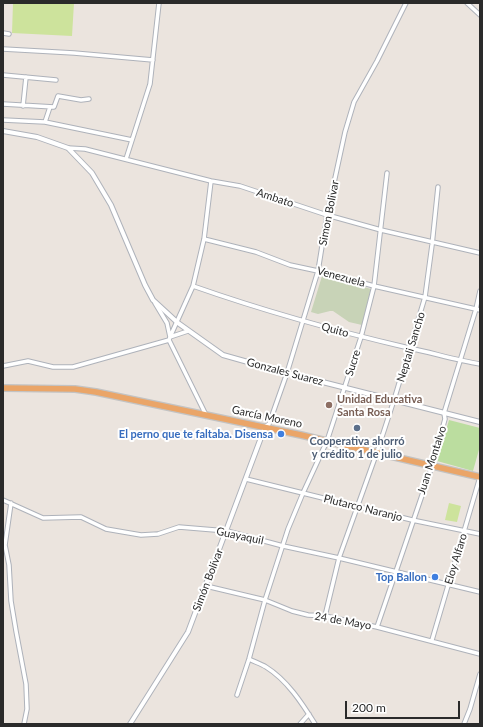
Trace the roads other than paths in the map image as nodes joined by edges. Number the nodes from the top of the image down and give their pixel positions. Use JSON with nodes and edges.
{"nodes":[{"id":1,"x":159,"y":3,"type":"edge"},
{"id":2,"x":406,"y":3,"type":"edge"},
{"id":3,"x":467,"y":3,"type":"edge"},
{"id":4,"x":480,"y":15,"type":"edge"},
{"id":5,"x":3,"y":33,"type":"edge"},
{"id":6,"x":9,"y":34,"type":"dead end"},
{"id":7,"x":3,"y":49,"type":"edge"},
{"id":8,"x":153,"y":60,"type":"junction"},
{"id":9,"x":3,"y":75,"type":"edge"},
{"id":10,"x":26,"y":77,"type":"junction"},
{"id":11,"x":56,"y":80,"type":"dead end"},
{"id":12,"x":88,"y":99,"type":"dead end"},
{"id":13,"x":3,"y":104,"type":"edge"},
{"id":14,"x":23,"y":106,"type":"junction"},
{"id":15,"x":50,"y":107,"type":"junction"},
{"id":16,"x":3,"y":120,"type":"edge"},
{"id":17,"x":45,"y":122,"type":"junction"},
{"id":18,"x":3,"y":131,"type":"edge"},
{"id":19,"x":132,"y":140,"type":"junction"},
{"id":20,"x":68,"y":148,"type":"junction"},
{"id":21,"x":126,"y":159,"type":"junction"},
{"id":22,"x":387,"y":173,"type":"dead end"},
{"id":23,"x":211,"y":181,"type":"junction"},
{"id":24,"x":438,"y":187,"type":"dead end"},
{"id":25,"x":328,"y":215,"type":"junction"},
{"id":26,"x":381,"y":230,"type":"junction"},
{"id":27,"x":204,"y":239,"type":"junction"},
{"id":28,"x":432,"y":242,"type":"junction"},
{"id":29,"x":480,"y":254,"type":"edge"},
{"id":30,"x":318,"y":270,"type":"junction"},
{"id":31,"x":193,"y":286,"type":"junction"},
{"id":32,"x":374,"y":286,"type":"junction"},
{"id":33,"x":480,"y":291,"type":"edge"},
{"id":34,"x":425,"y":297,"type":"junction"},
{"id":35,"x":153,"y":300,"type":"junction"},
{"id":36,"x":478,"y":310,"type":"edge"},
{"id":37,"x":304,"y":322,"type":"junction"},
{"id":38,"x":178,"y":323,"type":"junction"},
{"id":39,"x":188,"y":330,"type":"junction"},
{"id":40,"x":361,"y":337,"type":"junction"},
{"id":41,"x":170,"y":339,"type":"junction"},
{"id":42,"x":411,"y":348,"type":"junction"},
{"id":43,"x":460,"y":360,"type":"junction"},
{"id":44,"x":480,"y":364,"type":"edge"},
{"id":45,"x":3,"y":366,"type":"edge"},
{"id":46,"x":287,"y":373,"type":"junction"},
{"id":47,"x":3,"y":388,"type":"edge"},
{"id":48,"x":344,"y":388,"type":"junction"},
{"id":49,"x":394,"y":400,"type":"junction"},
{"id":50,"x":444,"y":413,"type":"junction"},
{"id":51,"x":206,"y":415,"type":"junction"},
{"id":52,"x":480,"y":422,"type":"edge"},
{"id":53,"x":265,"y":427,"type":"junction"},
{"id":54,"x":327,"y":441,"type":"junction"},
{"id":55,"x":377,"y":452,"type":"junction"},
{"id":56,"x":432,"y":466,"type":"junction"},
{"id":57,"x":480,"y":477,"type":"edge"},
{"id":58,"x":246,"y":479,"type":"junction"},
{"id":59,"x":303,"y":493,"type":"junction"},
{"id":60,"x":3,"y":500,"type":"edge"},
{"id":61,"x":12,"y":503,"type":"junction"},
{"id":62,"x":358,"y":507,"type":"junction"},
{"id":63,"x":412,"y":520,"type":"junction"},
{"id":64,"x":465,"y":530,"type":"junction"},
{"id":65,"x":227,"y":531,"type":"junction"},
{"id":66,"x":480,"y":534,"type":"edge"},
{"id":67,"x":4,"y":546,"type":"edge"},
{"id":68,"x":283,"y":546,"type":"junction"},
{"id":69,"x":338,"y":558,"type":"junction"},
{"id":70,"x":396,"y":572,"type":"junction"},
{"id":71,"x":448,"y":584,"type":"junction"},
{"id":72,"x":206,"y":586,"type":"junction"},
{"id":73,"x":480,"y":592,"type":"edge"},
{"id":74,"x":265,"y":600,"type":"junction"},
{"id":75,"x":325,"y":616,"type":"junction"},
{"id":76,"x":377,"y":627,"type":"junction"},
{"id":77,"x":432,"y":640,"type":"junction"},
{"id":78,"x":480,"y":654,"type":"edge"},
{"id":79,"x":249,"y":659,"type":"junction"},
{"id":80,"x":480,"y":674,"type":"edge"},
{"id":81,"x":237,"y":695,"type":"dead end"},
{"id":82,"x":309,"y":714,"type":"junction"},
{"id":83,"x":24,"y":724,"type":"edge"},
{"id":84,"x":130,"y":724,"type":"edge"},
{"id":85,"x":300,"y":724,"type":"edge"},
{"id":86,"x":315,"y":724,"type":"edge"},
{"id":87,"x":464,"y":724,"type":"edge"}],
"edges":[{"from":1,"to":8,"type":"street"},
{"from":2,"to":25,"type":"street","name":"Simon Bolivar"},
{"from":3,"to":4,"type":"street"},
{"from":5,"to":6,"type":"street"},
{"from":7,"to":8,"type":"street"},
{"from":8,"to":19,"type":"street"},
{"from":9,"to":10,"type":"street"},
{"from":10,"to":11,"type":"street"},
{"from":10,"to":14,"type":"street"},
{"from":12,"to":15,"type":"street"},
{"from":13,"to":14,"type":"street"},
{"from":14,"to":15,"type":"street"},
{"from":15,"to":17,"type":"street"},
{"from":16,"to":17,"type":"street"},
{"from":17,"to":19,"type":"street"},
{"from":18,"to":20,"type":"street"},
{"from":19,"to":21,"type":"street"},
{"from":20,"to":21,"type":"street","name":"Ambato"},
{"from":20,"to":35,"type":"street"},
{"from":21,"to":23,"type":"street","name":"Ambato"},
{"from":22,"to":26,"type":"street","name":"Sucre"},
{"from":23,"to":25,"type":"street","name":"Ambato"},
{"from":23,"to":27,"type":"street"},
{"from":24,"to":28,"type":"street","name":"Neptali Sancho"},
{"from":25,"to":26,"type":"street","name":"Ambato"},
{"from":25,"to":30,"type":"street","name":"Simon Bolivar"},
{"from":26,"to":28,"type":"street","name":"Ambato"},
{"from":26,"to":32,"type":"street","name":"Sucre"},
{"from":27,"to":30,"type":"street","name":"Venezuela"},
{"from":27,"to":31,"type":"street"},
{"from":28,"to":29,"type":"street","name":"Ambato"},
{"from":28,"to":34,"type":"street","name":"Neptali Sancho"},
{"from":30,"to":32,"type":"street","name":"Venezuela"},
{"from":30,"to":37,"type":"street","name":"Simon Bolivar"},
{"from":31,"to":37,"type":"street","name":"Quito"},
{"from":31,"to":38,"type":"street"},
{"from":32,"to":34,"type":"street","name":"Venezuela"},
{"from":32,"to":40,"type":"street","name":"Sucre"},
{"from":33,"to":36,"type":"street","name":"Juan Montalvo"},
{"from":34,"to":36,"type":"street","name":"Venezuela"},
{"from":34,"to":42,"type":"street","name":"Neptali Sancho"},
{"from":35,"to":38,"type":"street","name":"Gonzales Suarez"},
{"from":35,"to":41,"type":"street"},
{"from":36,"to":43,"type":"street","name":"Juan Montalvo"},
{"from":37,"to":40,"type":"street","name":"Quito"},
{"from":37,"to":46,"type":"street","name":"Simon Bolivar"},
{"from":38,"to":39,"type":"street","name":"Gonzales Suarez"},
{"from":38,"to":41,"type":"street"},
{"from":39,"to":41,"type":"street"},
{"from":39,"to":46,"type":"street","name":"Gonzales Suarez"},
{"from":40,"to":42,"type":"street","name":"Quito"},
{"from":40,"to":48,"type":"street","name":"Sucre"},
{"from":41,"to":45,"type":"street"},
{"from":41,"to":51,"type":"street"},
{"from":42,"to":43,"type":"street","name":"Quito"},
{"from":42,"to":49,"type":"street","name":"Neptali Sancho"},
{"from":43,"to":44,"type":"street","name":"Quito"},
{"from":43,"to":50,"type":"street","name":"Juan Montalvo"},
{"from":46,"to":48,"type":"street","name":"Gonzales Suarez"},
{"from":46,"to":53,"type":"street","name":"Simon Bolivar"},
{"from":47,"to":51,"type":"highway","name":"García Moreno"},
{"from":48,"to":49,"type":"street","name":"Gonzales Suarez"},
{"from":48,"to":54,"type":"street","name":"Sucre"},
{"from":49,"to":50,"type":"street","name":"Gonzales Suarez"},
{"from":49,"to":55,"type":"street","name":"Neptali Sancho"},
{"from":50,"to":52,"type":"street","name":"Gonzales Suarez"},
{"from":50,"to":56,"type":"street","name":"Juan Montalvo"},
{"from":51,"to":53,"type":"highway","name":"García Moreno"},
{"from":53,"to":54,"type":"highway","name":"García Moreno"},
{"from":53,"to":58,"type":"street","name":"Simón Bolívar"},
{"from":54,"to":55,"type":"highway","name":"García Moreno"},
{"from":54,"to":59,"type":"street","name":"Sucre"},
{"from":55,"to":56,"type":"highway","name":"García Moreno"},
{"from":55,"to":62,"type":"street","name":"Neptali Sancho"},
{"from":56,"to":57,"type":"highway","name":"García Moreno"},
{"from":56,"to":63,"type":"street","name":"Juan Montalvo"},
{"from":57,"to":64,"type":"street","name":"Eloy Alfaro"},
{"from":58,"to":59,"type":"street","name":"Plutarco Naranjo"},
{"from":58,"to":65,"type":"street","name":"Simón Bolívar"},
{"from":59,"to":62,"type":"street","name":"Plutarco Naranjo"},
{"from":59,"to":68,"type":"street","name":"Sucre"},
{"from":60,"to":61,"type":"street","name":"Guayaquil"},
{"from":61,"to":65,"type":"street","name":"Guayaquil"},
{"from":61,"to":67,"type":"street"},
{"from":62,"to":63,"type":"street","name":"Plutarco Naranjo"},
{"from":62,"to":69,"type":"street","name":"Neptali Sancho"},
{"from":63,"to":64,"type":"street","name":"Plutarco Naranjo"},
{"from":63,"to":70,"type":"street","name":"Juan Montalvo"},
{"from":64,"to":66,"type":"street","name":"Plutarco Naranjo"},
{"from":64,"to":71,"type":"street","name":"Eloy Alfaro"},
{"from":65,"to":68,"type":"street","name":"Guayaquil"},
{"from":65,"to":72,"type":"street","name":"Simón Bolívar"},
{"from":67,"to":83,"type":"street"},
{"from":68,"to":69,"type":"street","name":"Guayaquil"},
{"from":68,"to":74,"type":"street","name":"Sucre"},
{"from":69,"to":70,"type":"street","name":"Guayaquil"},
{"from":69,"to":75,"type":"street","name":"Neptali Sancho"},
{"from":70,"to":71,"type":"street","name":"Guayaquil"},
{"from":70,"to":76,"type":"street","name":"Juan Montalvo"},
{"from":71,"to":73,"type":"street","name":"Guayaquil"},
{"from":71,"to":77,"type":"street","name":"Eloy Alfaro"},
{"from":72,"to":74,"type":"street","name":"24 de Mayo"},
{"from":72,"to":84,"type":"street","name":"Simón Bolívar"},
{"from":74,"to":75,"type":"street","name":"24 de Mayo"},
{"from":74,"to":79,"type":"street","name":"Sucre"},
{"from":75,"to":76,"type":"street","name":"24 de Mayo"},
{"from":76,"to":77,"type":"street","name":"24 de Mayo"},
{"from":77,"to":78,"type":"street","name":"24 de Mayo"},
{"from":79,"to":81,"type":"street","name":"Sucre"},
{"from":79,"to":82,"type":"street"},
{"from":80,"to":87,"type":"street"},
{"from":82,"to":85,"type":"street"},
{"from":82,"to":86,"type":"street"}]}
